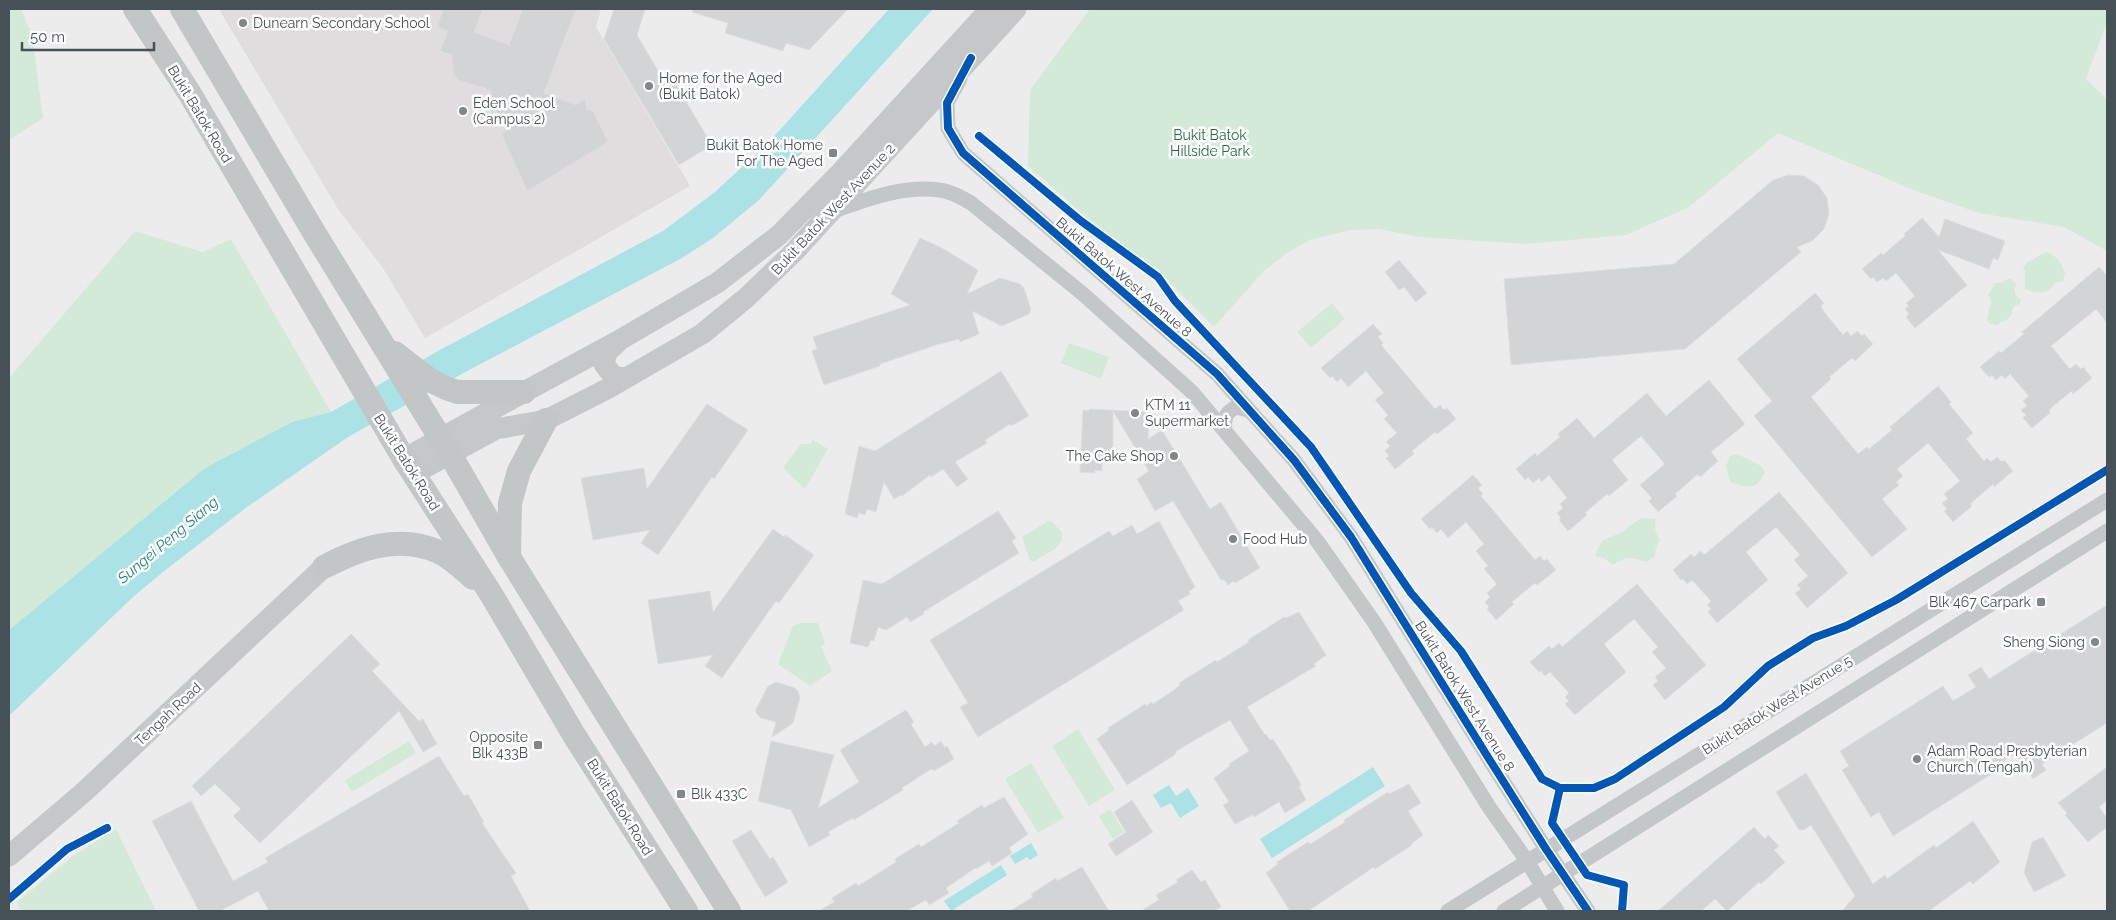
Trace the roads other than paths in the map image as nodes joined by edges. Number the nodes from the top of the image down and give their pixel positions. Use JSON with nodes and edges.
{"nodes":[{"id":1,"x":135,"y":9,"type":"edge"},
{"id":2,"x":182,"y":9,"type":"edge"},
{"id":3,"x":990,"y":9,"type":"edge"},
{"id":4,"x":1016,"y":9,"type":"edge"},
{"id":5,"x":971,"y":58,"type":"junction"},
{"id":6,"x":833,"y":211,"type":"junction"},
{"id":7,"x":618,"y":341,"type":"junction"},
{"id":8,"x":384,"y":344,"type":"junction"},
{"id":9,"x":625,"y":378,"type":"junction"},
{"id":10,"x":524,"y":392,"type":"junction"},
{"id":11,"x":1248,"y":410,"type":"junction"},
{"id":12,"x":546,"y":420,"type":"junction"},
{"id":13,"x":1225,"y":431,"type":"junction"},
{"id":14,"x":445,"y":447,"type":"junction"},
{"id":15,"x":409,"y":467,"type":"junction"},
{"id":16,"x":2107,"y":500,"type":"edge"},
{"id":17,"x":2107,"y":531,"type":"edge"},
{"id":18,"x":509,"y":557,"type":"junction"},
{"id":19,"x":324,"y":567,"type":"joint"},
{"id":20,"x":491,"y":594,"type":"junction"},
{"id":21,"x":1546,"y":849,"type":"junction"},
{"id":22,"x":9,"y":856,"type":"edge"},
{"id":23,"x":1527,"y":861,"type":"junction"},
{"id":24,"x":1564,"y":875,"type":"junction"},
{"id":25,"x":1544,"y":888,"type":"junction"},
{"id":26,"x":686,"y":911,"type":"edge"},
{"id":27,"x":729,"y":911,"type":"edge"},
{"id":28,"x":1448,"y":911,"type":"edge"},
{"id":29,"x":1504,"y":911,"type":"edge"},
{"id":30,"x":1557,"y":911,"type":"edge"},
{"id":31,"x":1588,"y":911,"type":"edge"}],
"edges":[{"from":1,"to":15,"type":"main road","name":"Bukit Batok Road"},
{"from":2,"to":8,"type":"main road"},
{"from":3,"to":7,"type":"main road","name":"Bukit Batok West Avenue 2"},
{"from":4,"to":5,"type":"main road","name":"Bukit Batok West Avenue 2"},
{"from":5,"to":6,"type":"main road","name":"Bukit Batok West Avenue 2"},
{"from":5,"to":11,"type":"street","name":"Bukit Batok West Avenue 8"},
{"from":6,"to":9,"type":"main road","name":"Bukit Batok West Avenue 2"},
{"from":6,"to":13,"type":"street"},
{"from":7,"to":9,"type":"main road","name":"Bukit Batok West Avenue 2"},
{"from":7,"to":10,"type":"main road","name":"Bukit Batok West Avenue 2"},
{"from":8,"to":10,"type":"main road"},
{"from":8,"to":14,"type":"main road"},
{"from":9,"to":12,"type":"main road","name":"Bukit Batok West Avenue 2"},
{"from":10,"to":14,"type":"main road","name":"Bukit Batok West Avenue 2"},
{"from":11,"to":13,"type":"street"},
{"from":11,"to":21,"type":"street","name":"Bukit Batok West Avenue 8"},
{"from":12,"to":14,"type":"main road","name":"Bukit Batok West Avenue 2"},
{"from":12,"to":18,"type":"main road"},
{"from":13,"to":23,"type":"street"},
{"from":14,"to":15,"type":"main road","name":"Bukit Batok West Avenue 2"},
{"from":14,"to":18,"type":"main road"},
{"from":15,"to":20,"type":"main road","name":"Bukit Batok Road"},
{"from":16,"to":21,"type":"street","name":"Bukit Batok West Avenue 5"},
{"from":17,"to":24,"type":"street"},
{"from":18,"to":27,"type":"main road"},
{"from":19,"to":20,"type":"main road"},
{"from":19,"to":22,"type":"main road","name":"Tengah Road"},
{"from":20,"to":26,"type":"main road","name":"Bukit Batok Road"},
{"from":21,"to":23,"type":"street","name":"Bukit Batok West Avenue 5"},
{"from":21,"to":24,"type":"street","name":"Bukit Batok West Avenue 8"},
{"from":23,"to":25,"type":"street"},
{"from":23,"to":28,"type":"street","name":"Bukit Batok West Avenue 5"},
{"from":24,"to":25,"type":"street"},
{"from":24,"to":31,"type":"street","name":"Bukit Batok West Avenue 8"},
{"from":25,"to":29,"type":"street"},
{"from":25,"to":30,"type":"street"}]}
